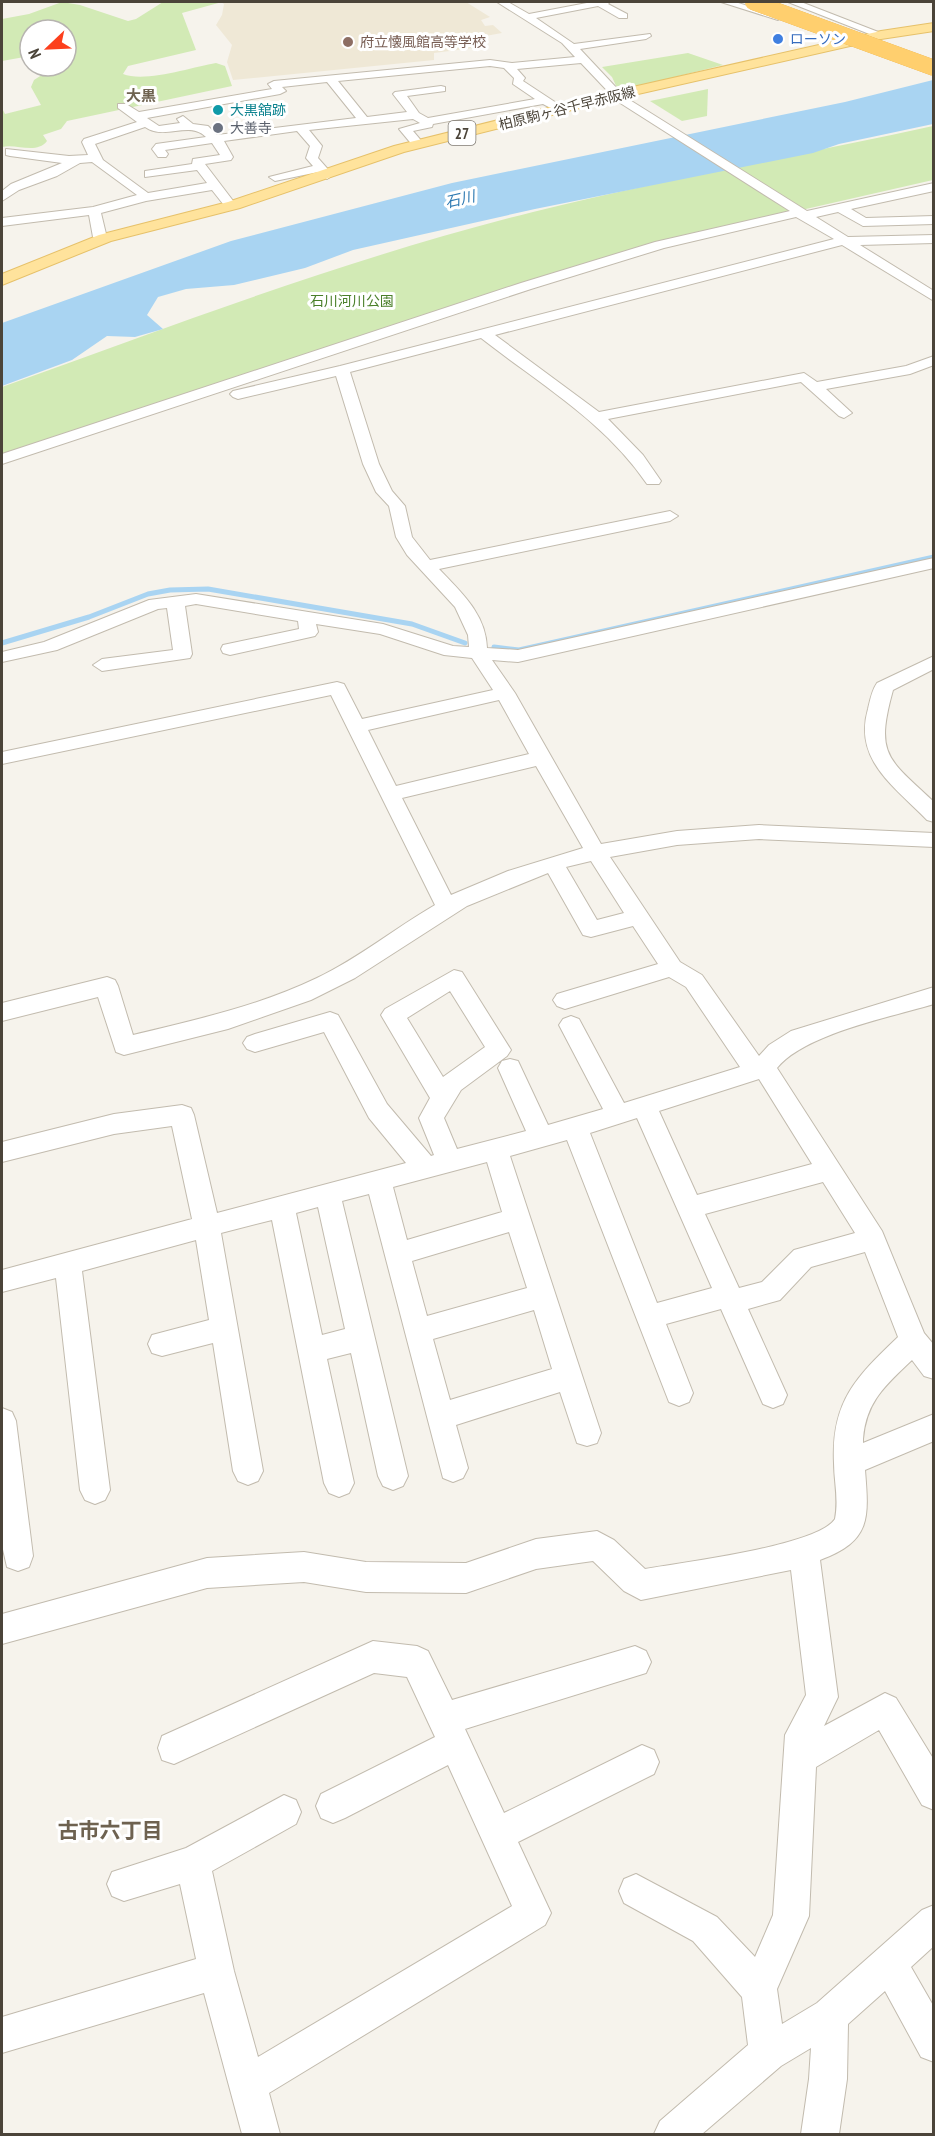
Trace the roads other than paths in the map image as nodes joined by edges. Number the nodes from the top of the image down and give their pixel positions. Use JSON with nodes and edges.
{"nodes":[{"id":1,"x":502,"y":2,"type":"edge"},
{"id":2,"x":600,"y":2,"type":"edge"},
{"id":3,"x":726,"y":2,"type":"edge"},
{"id":4,"x":753,"y":2,"type":"edge"},
{"id":5,"x":763,"y":2,"type":"edge"},
{"id":6,"x":793,"y":2,"type":"edge"},
{"id":7,"x":623,"y":16,"type":"dead end"},
{"id":8,"x":528,"y":18,"type":"junction"},
{"id":9,"x":933,"y":27,"type":"edge"},
{"id":10,"x":881,"y":35,"type":"junction"},
{"id":11,"x":646,"y":36,"type":"dead end"},
{"id":12,"x":857,"y":44,"type":"junction"},
{"id":13,"x":574,"y":47,"type":"junction"},
{"id":14,"x":585,"y":59,"type":"junction"},
{"id":15,"x":509,"y":67,"type":"junction"},
{"id":16,"x":933,"y":68,"type":"edge"},
{"id":17,"x":391,"y":72,"type":"junction"},
{"id":18,"x":329,"y":77,"type":"junction"},
{"id":19,"x":442,"y":94,"type":"dead end"},
{"id":20,"x":618,"y":97,"type":"junction"},
{"id":21,"x":405,"y":99,"type":"junction"},
{"id":22,"x":542,"y":101,"type":"junction"},
{"id":23,"x":122,"y":106,"type":"dead end"},
{"id":24,"x":560,"y":110,"type":"junction"},
{"id":25,"x":420,"y":118,"type":"junction"},
{"id":26,"x":142,"y":119,"type":"junction"},
{"id":27,"x":365,"y":121,"type":"junction"},
{"id":28,"x":300,"y":123,"type":"junction"},
{"id":29,"x":214,"y":139,"type":"junction"},
{"id":30,"x":418,"y":144,"type":"junction"},
{"id":31,"x":162,"y":154,"type":"dead end"},
{"id":32,"x":9,"y":155,"type":"edge"},
{"id":33,"x":96,"y":158,"type":"junction"},
{"id":34,"x":76,"y":160,"type":"junction"},
{"id":35,"x":200,"y":166,"type":"junction"},
{"id":36,"x":264,"y":168,"type":"dead end"},
{"id":37,"x":324,"y":171,"type":"junction"},
{"id":38,"x":149,"y":174,"type":"dead end"},
{"id":39,"x":275,"y":177,"type":"junction"},
{"id":40,"x":214,"y":186,"type":"junction"},
{"id":41,"x":288,"y":187,"type":"junction"},
{"id":42,"x":933,"y":187,"type":"edge"},
{"id":43,"x":909,"y":192,"type":"junction"},
{"id":44,"x":2,"y":197,"type":"edge"},
{"id":45,"x":145,"y":197,"type":"junction"},
{"id":46,"x":231,"y":206,"type":"junction"},
{"id":47,"x":841,"y":208,"type":"junction"},
{"id":48,"x":94,"y":211,"type":"junction"},
{"id":49,"x":933,"y":212,"type":"edge"},
{"id":50,"x":797,"y":213,"type":"junction"},
{"id":51,"x":933,"y":220,"type":"edge"},
{"id":52,"x":2,"y":222,"type":"edge"},
{"id":53,"x":105,"y":238,"type":"junction"},
{"id":54,"x":933,"y":239,"type":"edge"},
{"id":55,"x":843,"y":241,"type":"junction"},
{"id":56,"x":2,"y":280,"type":"edge"},
{"id":57,"x":526,"y":286,"type":"junction"},
{"id":58,"x":933,"y":297,"type":"edge"},
{"id":59,"x":567,"y":312,"type":"junction"},
{"id":60,"x":483,"y":333,"type":"junction"},
{"id":61,"x":314,"y":356,"type":"junction"},
{"id":62,"x":933,"y":360,"type":"edge"},
{"id":63,"x":338,"y":371,"type":"junction"},
{"id":64,"x":814,"y":387,"type":"junction"},
{"id":65,"x":197,"y":394,"type":"junction"},
{"id":66,"x":844,"y":412,"type":"dead end"},
{"id":67,"x":595,"y":417,"type":"junction"},
{"id":68,"x":2,"y":459,"type":"edge"},
{"id":69,"x":653,"y":481,"type":"dead end"},
{"id":70,"x":670,"y":516,"type":"dead end"},
{"id":71,"x":933,"y":563,"type":"edge"},
{"id":72,"x":427,"y":566,"type":"junction"},
{"id":73,"x":175,"y":600,"type":"junction"},
{"id":74,"x":306,"y":617,"type":"junction"},
{"id":75,"x":98,"y":628,"type":"junction"},
{"id":76,"x":230,"y":649,"type":"dead end"},
{"id":77,"x":478,"y":653,"type":"junction"},
{"id":78,"x":2,"y":657,"type":"edge"},
{"id":79,"x":933,"y":661,"type":"edge"},
{"id":80,"x":505,"y":693,"type":"junction"},
{"id":81,"x":356,"y":726,"type":"junction"},
{"id":82,"x":2,"y":758,"type":"edge"},
{"id":83,"x":541,"y":758,"type":"junction"},
{"id":84,"x":390,"y":794,"type":"junction"},
{"id":85,"x":933,"y":815,"type":"edge"},
{"id":86,"x":933,"y":840,"type":"edge"},
{"id":87,"x":597,"y":854,"type":"junction"},
{"id":88,"x":554,"y":865,"type":"junction"},
{"id":89,"x":447,"y":908,"type":"junction"},
{"id":90,"x":638,"y":917,"type":"junction"},
{"id":91,"x":672,"y":968,"type":"junction"},
{"id":92,"x":933,"y":995,"type":"edge"},
{"id":93,"x":565,"y":1000,"type":"dead end"},
{"id":94,"x":2,"y":1012,"type":"edge"},
{"id":95,"x":571,"y":1025,"type":"dead end"},
{"id":96,"x":255,"y":1043,"type":"dead end"},
{"id":97,"x":510,"y":1068,"type":"dead end"},
{"id":98,"x":760,"y":1069,"type":"junction"},
{"id":99,"x":443,"y":1098,"type":"junction"},
{"id":100,"x":645,"y":1108,"type":"junction"},
{"id":101,"x":618,"y":1115,"type":"junction"},
{"id":102,"x":575,"y":1128,"type":"junction"},
{"id":103,"x":541,"y":1137,"type":"junction"},
{"id":104,"x":495,"y":1149,"type":"junction"},
{"id":105,"x":2,"y":1152,"type":"edge"},
{"id":106,"x":437,"y":1165,"type":"junction"},
{"id":107,"x":831,"y":1169,"type":"junction"},
{"id":108,"x":378,"y":1180,"type":"junction"},
{"id":109,"x":328,"y":1194,"type":"junction"},
{"id":110,"x":282,"y":1206,"type":"junction"},
{"id":111,"x":690,"y":1208,"type":"junction"},
{"id":112,"x":518,"y":1218,"type":"junction"},
{"id":113,"x":207,"y":1226,"type":"junction"},
{"id":114,"x":873,"y":1239,"type":"junction"},
{"id":115,"x":397,"y":1254,"type":"junction"},
{"id":116,"x":68,"y":1263,"type":"junction"},
{"id":117,"x":2,"y":1281,"type":"edge"},
{"id":118,"x":542,"y":1296,"type":"junction"},
{"id":119,"x":730,"y":1299,"type":"junction"},
{"id":120,"x":649,"y":1317,"type":"junction"},
{"id":121,"x":224,"y":1328,"type":"junction"},
{"id":122,"x":417,"y":1331,"type":"junction"},
{"id":123,"x":362,"y":1338,"type":"junction"},
{"id":124,"x":913,"y":1340,"type":"junction"},
{"id":125,"x":162,"y":1344,"type":"dead end"},
{"id":126,"x":312,"y":1350,"type":"junction"},
{"id":127,"x":933,"y":1367,"type":"edge"},
{"id":128,"x":569,"y":1376,"type":"junction"},
{"id":129,"x":679,"y":1393,"type":"dead end"},
{"id":130,"x":773,"y":1395,"type":"dead end"},
{"id":131,"x":439,"y":1417,"type":"junction"},
{"id":132,"x":2,"y":1421,"type":"edge"},
{"id":133,"x":933,"y":1427,"type":"edge"},
{"id":134,"x":587,"y":1433,"type":"dead end"},
{"id":135,"x":848,"y":1463,"type":"junction"},
{"id":136,"x":453,"y":1468,"type":"dead end"},
{"id":137,"x":248,"y":1470,"type":"dead end"},
{"id":138,"x":393,"y":1476,"type":"dead end"},
{"id":139,"x":339,"y":1482,"type":"dead end"},
{"id":140,"x":94,"y":1490,"type":"dead end"},
{"id":141,"x":804,"y":1553,"type":"junction"},
{"id":142,"x":18,"y":1556,"type":"dead end"},
{"id":143,"x":2,"y":1629,"type":"edge"},
{"id":144,"x":635,"y":1662,"type":"dead end"},
{"id":145,"x":449,"y":1731,"type":"junction"},
{"id":146,"x":174,"y":1748,"type":"dead end"},
{"id":147,"x":801,"y":1757,"type":"junction"},
{"id":148,"x":642,"y":1762,"type":"dead end"},
{"id":149,"x":933,"y":1793,"type":"edge"},
{"id":150,"x":333,"y":1806,"type":"dead end"},
{"id":151,"x":284,"y":1812,"type":"dead end"},
{"id":152,"x":497,"y":1835,"type":"junction"},
{"id":153,"x":192,"y":1863,"type":"junction"},
{"id":154,"x":124,"y":1884,"type":"dead end"},
{"id":155,"x":636,"y":1891,"type":"dead end"},
{"id":156,"x":933,"y":1922,"type":"edge"},
{"id":157,"x":889,"y":1962,"type":"junction"},
{"id":158,"x":216,"y":1971,"type":"junction"},
{"id":159,"x":759,"y":1989,"type":"junction"},
{"id":160,"x":830,"y":2016,"type":"junction"},
{"id":161,"x":2,"y":2035,"type":"edge"},
{"id":162,"x":933,"y":2044,"type":"edge"},
{"id":163,"x":768,"y":2053,"type":"junction"},
{"id":164,"x":247,"y":2085,"type":"junction"},
{"id":165,"x":261,"y":2134,"type":"edge"},
{"id":166,"x":673,"y":2134,"type":"edge"},
{"id":167,"x":820,"y":2134,"type":"edge"}],
"edges":[{"from":1,"to":8,"type":"street"},
{"from":2,"to":7,"type":"street"},
{"from":2,"to":8,"type":"street"},
{"from":3,"to":12,"type":"street"},
{"from":4,"to":16,"type":"highway","bridge":true},
{"from":5,"to":16,"type":"highway","bridge":true},
{"from":6,"to":10,"type":"street"},
{"from":8,"to":13,"type":"street"},
{"from":9,"to":10,"type":"main road","name":"柏原駒ヶ谷千早赤阪線","number":"27"},
{"from":10,"to":12,"type":"main road","name":"柏原駒ヶ谷千早赤阪線","number":"27"},
{"from":11,"to":13,"type":"street"},
{"from":12,"to":16,"type":"street","bridge":true},
{"from":12,"to":20,"type":"main road","name":"柏原駒ヶ谷千早赤阪線","number":"27"},
{"from":13,"to":14,"type":"street"},
{"from":14,"to":15,"type":"street"},
{"from":14,"to":20,"type":"street"},
{"from":15,"to":17,"type":"street"},
{"from":15,"to":22,"type":"street"},
{"from":17,"to":18,"type":"street"},
{"from":17,"to":21,"type":"street"},
{"from":18,"to":26,"type":"street"},
{"from":18,"to":27,"type":"street"},
{"from":19,"to":21,"type":"street"},
{"from":20,"to":24,"type":"main road","name":"柏原駒ヶ谷千早赤阪線","number":"27"},
{"from":20,"to":50,"type":"street"},
{"from":21,"to":25,"type":"street"},
{"from":22,"to":24,"type":"street"},
{"from":22,"to":25,"type":"street"},
{"from":23,"to":26,"type":"street"},
{"from":24,"to":30,"type":"main road","name":"柏原駒ヶ谷千早赤阪線","number":"27"},
{"from":25,"to":27,"type":"street"},
{"from":25,"to":30,"type":"street"},
{"from":26,"to":29,"type":"street"},
{"from":26,"to":33,"type":"street"},
{"from":27,"to":28,"type":"street"},
{"from":28,"to":29,"type":"street"},
{"from":28,"to":37,"type":"street"},
{"from":29,"to":31,"type":"street"},
{"from":29,"to":35,"type":"street"},
{"from":30,"to":37,"type":"main road","name":"柏原駒ヶ谷千早赤阪線","number":"27"},
{"from":32,"to":34,"type":"street"},
{"from":33,"to":34,"type":"street"},
{"from":33,"to":45,"type":"street"},
{"from":34,"to":44,"type":"street"},
{"from":35,"to":38,"type":"street"},
{"from":35,"to":40,"type":"street"},
{"from":36,"to":39,"type":"street"},
{"from":37,"to":39,"type":"street"},
{"from":37,"to":41,"type":"main road","name":"柏原駒ヶ谷千早赤阪線","number":"27"},
{"from":39,"to":41,"type":"street"},
{"from":40,"to":45,"type":"street"},
{"from":40,"to":46,"type":"street"},
{"from":41,"to":46,"type":"main road","name":"柏原駒ヶ谷千早赤阪線","number":"27"},
{"from":42,"to":43,"type":"street"},
{"from":43,"to":47,"type":"street"},
{"from":43,"to":49,"type":"street"},
{"from":45,"to":48,"type":"street"},
{"from":46,"to":53,"type":"main road","name":"柏原駒ヶ谷千早赤阪線","number":"27"},
{"from":47,"to":50,"type":"street"},
{"from":47,"to":51,"type":"street"},
{"from":48,"to":52,"type":"street"},
{"from":48,"to":53,"type":"street"},
{"from":50,"to":55,"type":"street"},
{"from":50,"to":57,"type":"street"},
{"from":53,"to":56,"type":"main road","name":"柏原駒ヶ谷千早赤阪線","number":"27"},
{"from":54,"to":55,"type":"street"},
{"from":55,"to":58,"type":"street"},
{"from":55,"to":59,"type":"street"},
{"from":57,"to":59,"type":"street"},
{"from":57,"to":61,"type":"street"},
{"from":59,"to":60,"type":"street"},
{"from":60,"to":63,"type":"street"},
{"from":60,"to":67,"type":"street"},
{"from":61,"to":63,"type":"street"},
{"from":61,"to":65,"type":"street"},
{"from":62,"to":64,"type":"street"},
{"from":63,"to":65,"type":"street"},
{"from":63,"to":72,"type":"street"},
{"from":64,"to":66,"type":"street"},
{"from":64,"to":67,"type":"street"},
{"from":65,"to":68,"type":"street"},
{"from":67,"to":69,"type":"street"},
{"from":70,"to":72,"type":"street"},
{"from":71,"to":77,"type":"street"},
{"from":72,"to":77,"type":"street"},
{"from":73,"to":74,"type":"street"},
{"from":73,"to":75,"type":"street"},
{"from":73,"to":75,"type":"street"},
{"from":74,"to":76,"type":"street"},
{"from":74,"to":77,"type":"street"},
{"from":75,"to":78,"type":"street"},
{"from":77,"to":80,"type":"street"},
{"from":79,"to":85,"type":"street"},
{"from":80,"to":81,"type":"street"},
{"from":80,"to":83,"type":"street"},
{"from":81,"to":82,"type":"street"},
{"from":81,"to":84,"type":"street"},
{"from":83,"to":84,"type":"street"},
{"from":83,"to":87,"type":"street"},
{"from":84,"to":89,"type":"street"},
{"from":86,"to":87,"type":"street"},
{"from":87,"to":88,"type":"street"},
{"from":87,"to":90,"type":"street"},
{"from":88,"to":89,"type":"street"},
{"from":88,"to":90,"type":"street"},
{"from":89,"to":94,"type":"street"},
{"from":90,"to":91,"type":"street"},
{"from":91,"to":93,"type":"street"},
{"from":91,"to":98,"type":"street"},
{"from":92,"to":98,"type":"street"},
{"from":95,"to":101,"type":"street"},
{"from":96,"to":106,"type":"street"},
{"from":97,"to":103,"type":"street"},
{"from":98,"to":100,"type":"street"},
{"from":98,"to":107,"type":"street"},
{"from":99,"to":99,"type":"street"},
{"from":99,"to":106,"type":"street"},
{"from":100,"to":101,"type":"street"},
{"from":100,"to":111,"type":"street"},
{"from":101,"to":102,"type":"street"},
{"from":102,"to":103,"type":"street"},
{"from":102,"to":120,"type":"street"},
{"from":103,"to":104,"type":"street"},
{"from":104,"to":106,"type":"street"},
{"from":104,"to":112,"type":"street"},
{"from":105,"to":113,"type":"street"},
{"from":106,"to":108,"type":"street"},
{"from":107,"to":111,"type":"street"},
{"from":107,"to":114,"type":"street"},
{"from":108,"to":109,"type":"street"},
{"from":108,"to":115,"type":"street"},
{"from":109,"to":110,"type":"street"},
{"from":109,"to":123,"type":"street"},
{"from":110,"to":113,"type":"street"},
{"from":110,"to":126,"type":"street"},
{"from":111,"to":119,"type":"street"},
{"from":112,"to":115,"type":"street"},
{"from":112,"to":118,"type":"street"},
{"from":113,"to":116,"type":"street"},
{"from":113,"to":121,"type":"street"},
{"from":114,"to":119,"type":"street"},
{"from":114,"to":124,"type":"street"},
{"from":115,"to":122,"type":"street"},
{"from":116,"to":117,"type":"street"},
{"from":116,"to":140,"type":"street"},
{"from":118,"to":122,"type":"street"},
{"from":118,"to":128,"type":"street"},
{"from":119,"to":120,"type":"street"},
{"from":119,"to":130,"type":"street"},
{"from":120,"to":129,"type":"street"},
{"from":121,"to":125,"type":"street"},
{"from":121,"to":137,"type":"street"},
{"from":122,"to":131,"type":"street"},
{"from":123,"to":126,"type":"street"},
{"from":123,"to":138,"type":"street"},
{"from":124,"to":127,"type":"street"},
{"from":124,"to":135,"type":"street"},
{"from":126,"to":139,"type":"street"},
{"from":128,"to":131,"type":"street"},
{"from":128,"to":134,"type":"street"},
{"from":131,"to":136,"type":"street"},
{"from":132,"to":142,"type":"street"},
{"from":133,"to":135,"type":"street"},
{"from":135,"to":141,"type":"street"},
{"from":141,"to":143,"type":"street"},
{"from":141,"to":147,"type":"street"},
{"from":144,"to":145,"type":"street"},
{"from":145,"to":146,"type":"street"},
{"from":145,"to":150,"type":"street"},
{"from":145,"to":152,"type":"street"},
{"from":147,"to":149,"type":"street"},
{"from":147,"to":159,"type":"street"},
{"from":148,"to":152,"type":"street"},
{"from":151,"to":153,"type":"street"},
{"from":152,"to":164,"type":"street"},
{"from":153,"to":154,"type":"street"},
{"from":153,"to":158,"type":"street"},
{"from":155,"to":159,"type":"street"},
{"from":156,"to":157,"type":"street"},
{"from":157,"to":160,"type":"street"},
{"from":157,"to":162,"type":"street"},
{"from":158,"to":161,"type":"street"},
{"from":158,"to":164,"type":"street"},
{"from":159,"to":163,"type":"street"},
{"from":160,"to":163,"type":"street"},
{"from":160,"to":167,"type":"street"},
{"from":163,"to":166,"type":"street"},
{"from":164,"to":165,"type":"street"}]}
